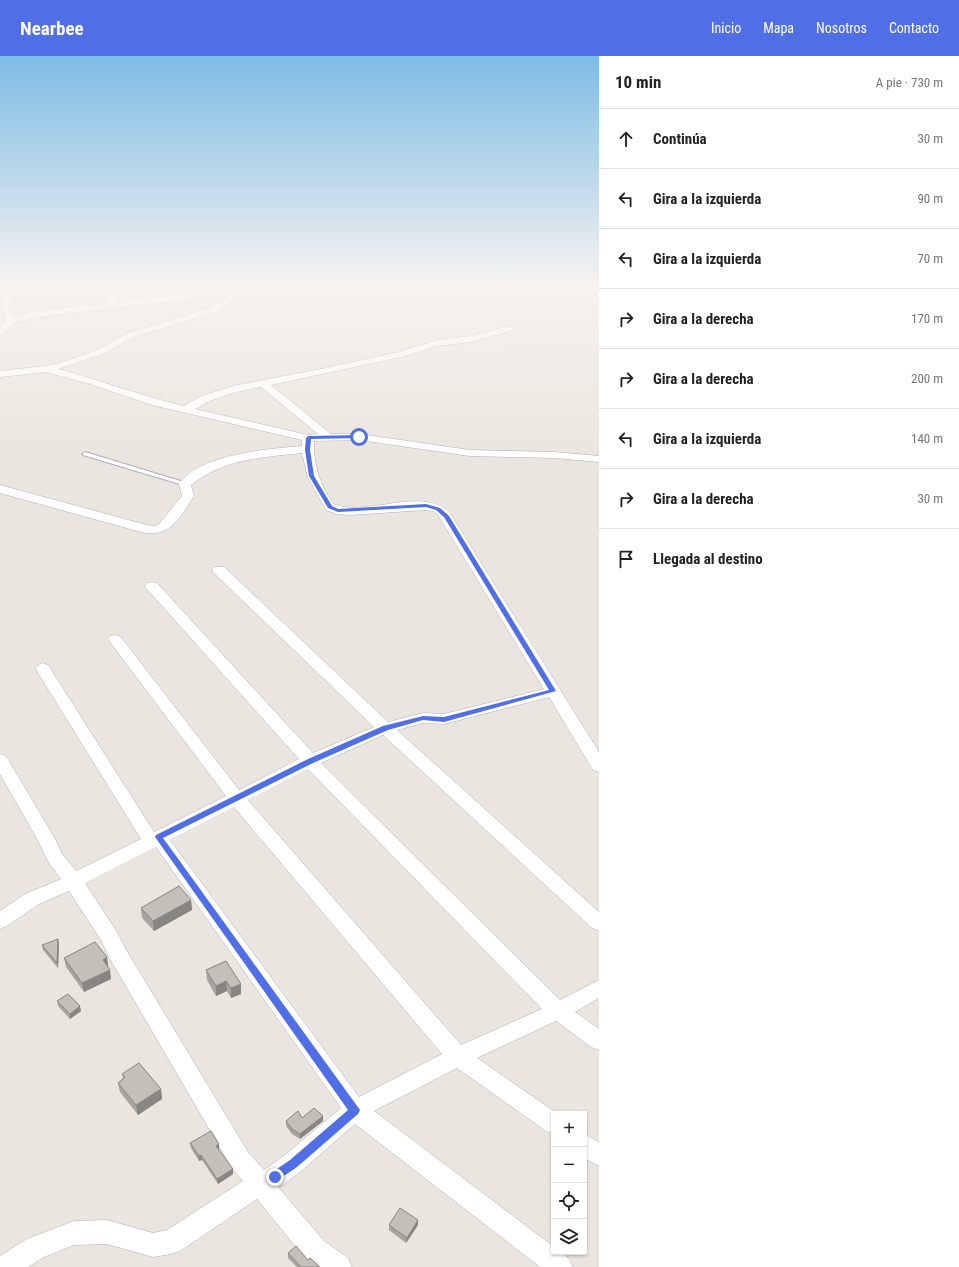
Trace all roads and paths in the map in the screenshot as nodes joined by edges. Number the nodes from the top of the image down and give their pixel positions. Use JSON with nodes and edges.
{"nodes":[{"id":1,"x":117,"y":343,"type":"edge"},
{"id":2,"x":441,"y":343,"type":"edge"},
{"id":3,"x":45,"y":369,"type":"junction"},
{"id":4,"x":0,"y":374,"type":"edge"},
{"id":5,"x":263,"y":383,"type":"junction"},
{"id":6,"x":186,"y":410,"type":"junction"},
{"id":7,"x":328,"y":437,"type":"junction"},
{"id":8,"x":308,"y":444,"type":"junction"},
{"id":9,"x":85,"y":454,"type":"dead end"},
{"id":10,"x":599,"y":459,"type":"edge"},
{"id":11,"x":185,"y":484,"type":"junction"},
{"id":12,"x":0,"y":488,"type":"edge"},
{"id":13,"x":219,"y":570,"type":"dead end"},
{"id":14,"x":152,"y":586,"type":"dead end"},
{"id":15,"x":116,"y":639,"type":"dead end"},
{"id":16,"x":43,"y":668,"type":"dead end"},
{"id":17,"x":553,"y":691,"type":"junction"},
{"id":18,"x":385,"y":728,"type":"junction"},
{"id":19,"x":0,"y":760,"type":"edge"},
{"id":20,"x":310,"y":761,"type":"junction"},
{"id":21,"x":599,"y":766,"type":"edge"},
{"id":22,"x":236,"y":798,"type":"junction"},
{"id":23,"x":155,"y":839,"type":"junction"},
{"id":24,"x":73,"y":881,"type":"junction"},
{"id":25,"x":0,"y":921,"type":"edge"},
{"id":26,"x":599,"y":923,"type":"edge"},
{"id":27,"x":599,"y":988,"type":"edge"},
{"id":28,"x":558,"y":1011,"type":"junction"},
{"id":29,"x":599,"y":1041,"type":"edge"},
{"id":30,"x":458,"y":1058,"type":"junction"},
{"id":31,"x":355,"y":1110,"type":"junction"},
{"id":32,"x":551,"y":1122,"type":"edge"},
{"id":33,"x":587,"y":1147,"type":"edge"},
{"id":34,"x":599,"y":1155,"type":"edge"},
{"id":35,"x":260,"y":1183,"type":"junction"},
{"id":36,"x":5,"y":1267,"type":"edge"},
{"id":37,"x":339,"y":1267,"type":"edge"},
{"id":38,"x":560,"y":1267,"type":"edge"}],
"edges":[{"from":1,"to":3,"type":"street"},
{"from":2,"to":5,"type":"street"},
{"from":3,"to":4,"type":"street"},
{"from":3,"to":6,"type":"street"},
{"from":5,"to":6,"type":"street"},
{"from":5,"to":7,"type":"street"},
{"from":6,"to":8,"type":"street"},
{"from":7,"to":8,"type":"street"},
{"from":7,"to":10,"type":"street"},
{"from":8,"to":11,"type":"street"},
{"from":8,"to":17,"type":"street"},
{"from":9,"to":11,"type":"lane"},
{"from":11,"to":12,"type":"street"},
{"from":13,"to":18,"type":"street"},
{"from":14,"to":20,"type":"street"},
{"from":15,"to":22,"type":"street"},
{"from":16,"to":23,"type":"street"},
{"from":17,"to":18,"type":"street"},
{"from":17,"to":21,"type":"street"},
{"from":18,"to":20,"type":"street"},
{"from":18,"to":26,"type":"street"},
{"from":19,"to":24,"type":"street"},
{"from":20,"to":22,"type":"street"},
{"from":20,"to":28,"type":"street"},
{"from":22,"to":23,"type":"street"},
{"from":22,"to":30,"type":"street"},
{"from":23,"to":24,"type":"street"},
{"from":23,"to":31,"type":"street"},
{"from":24,"to":25,"type":"street"},
{"from":24,"to":35,"type":"street"},
{"from":27,"to":28,"type":"street"},
{"from":28,"to":29,"type":"street"},
{"from":28,"to":30,"type":"street"},
{"from":30,"to":31,"type":"street"},
{"from":30,"to":32,"type":"street"},
{"from":31,"to":35,"type":"street"},
{"from":31,"to":38,"type":"street"},
{"from":33,"to":34,"type":"street"},
{"from":35,"to":36,"type":"street"},
{"from":35,"to":37,"type":"street"}]}
